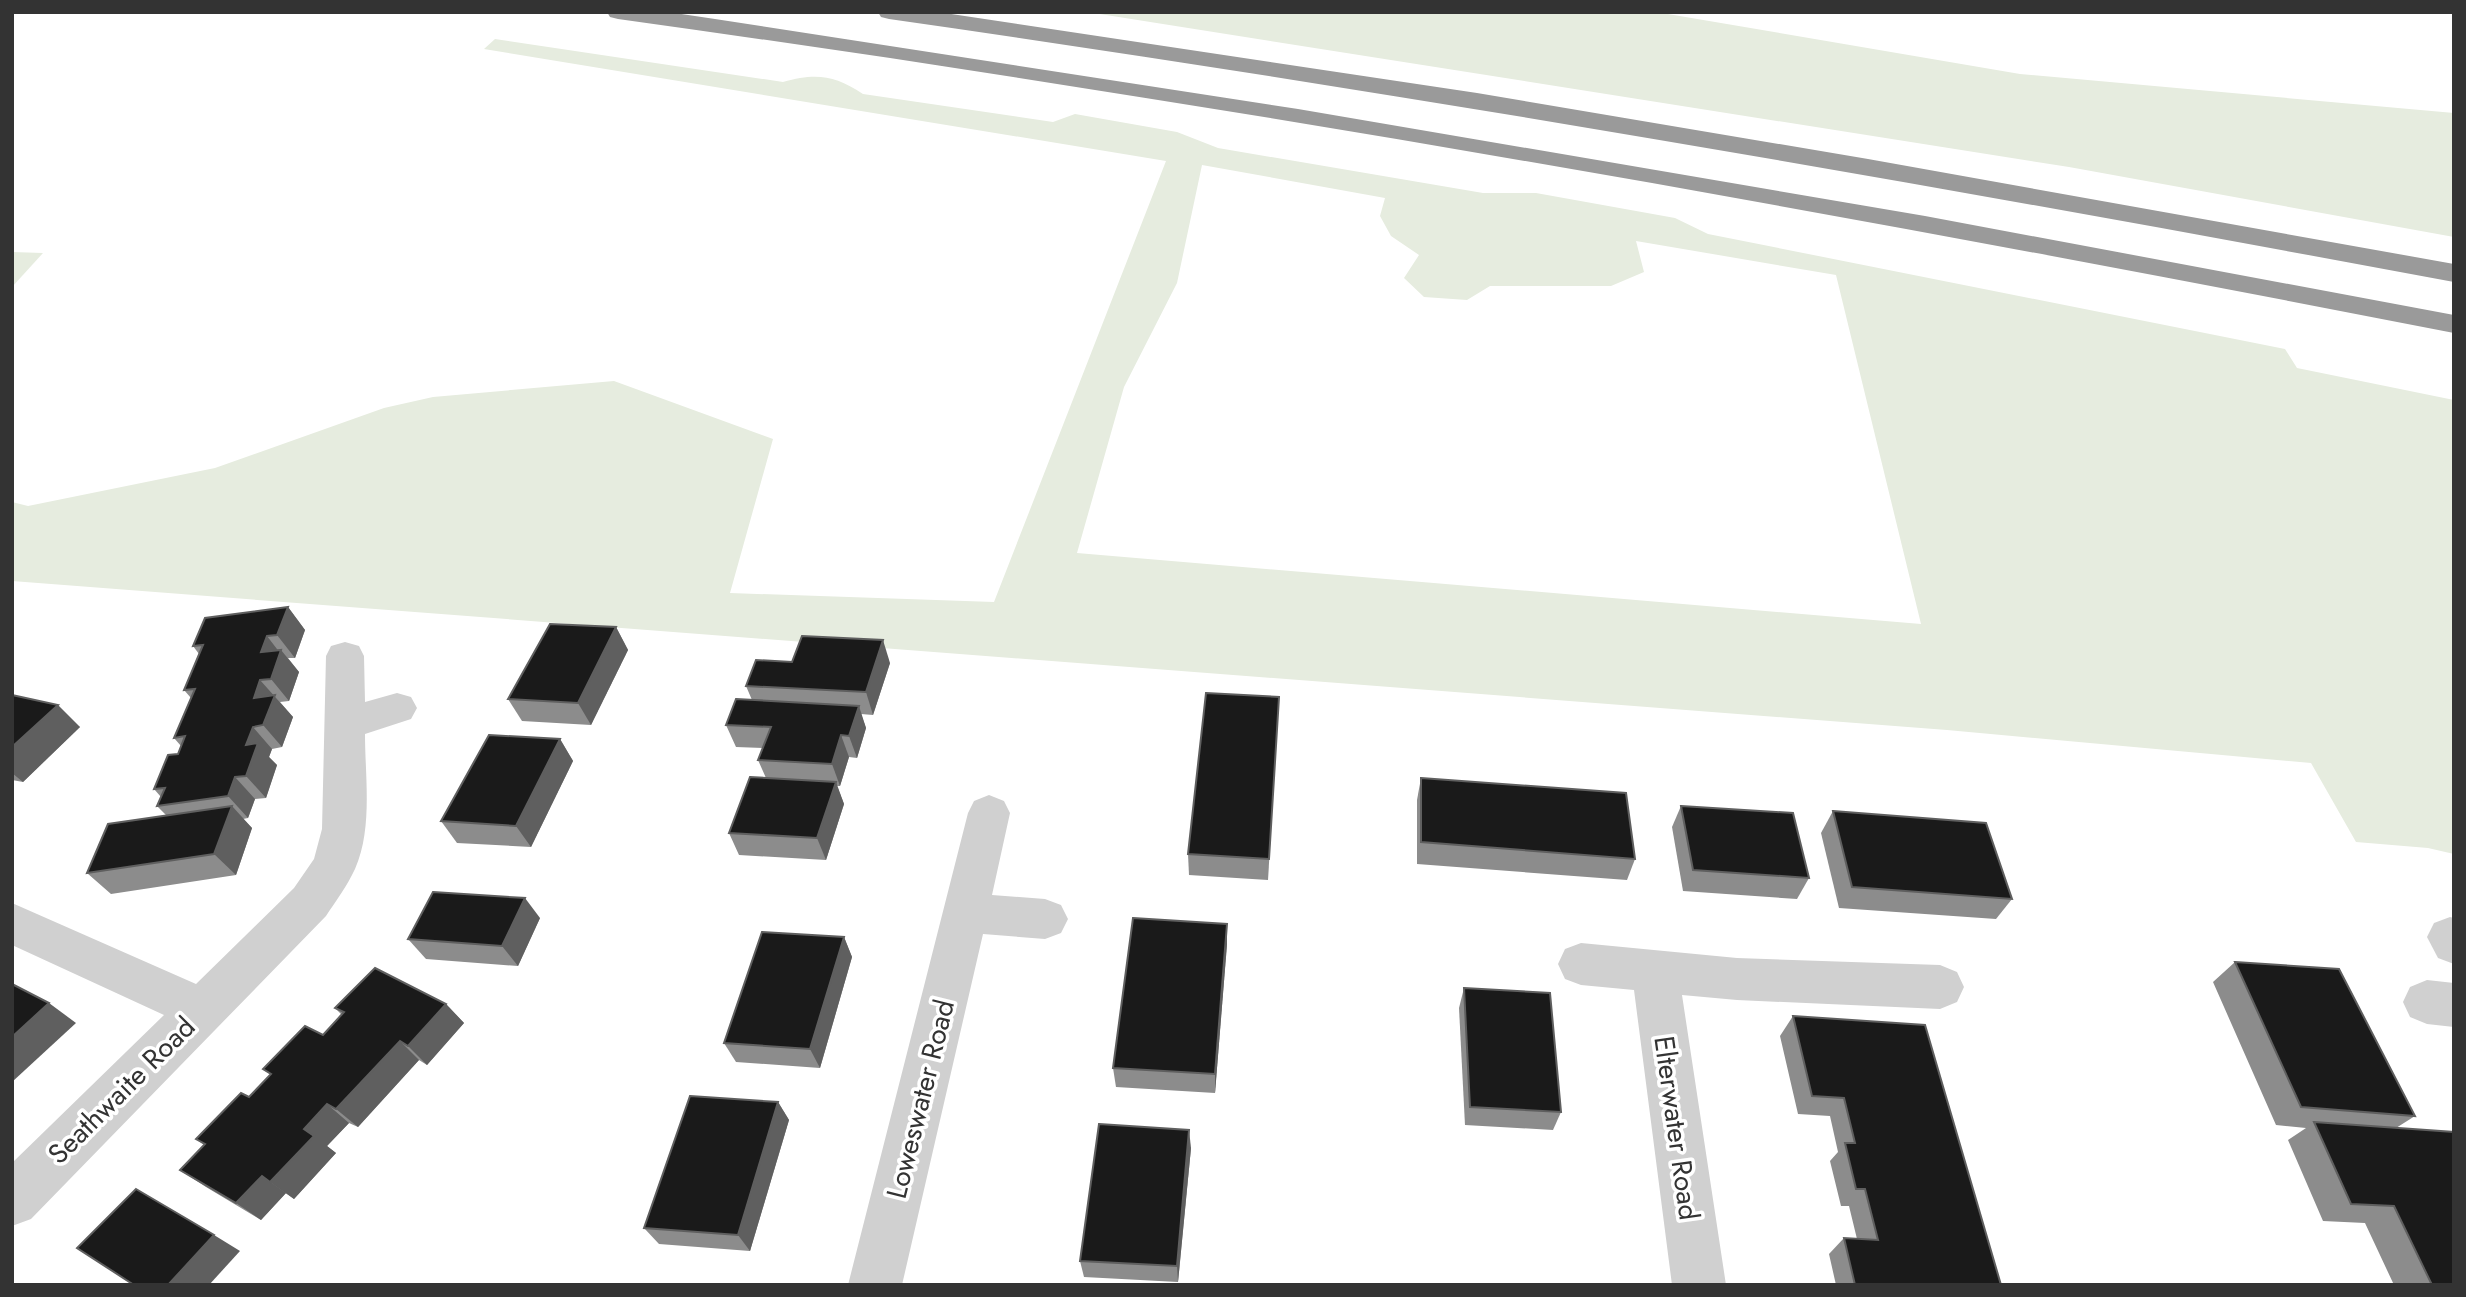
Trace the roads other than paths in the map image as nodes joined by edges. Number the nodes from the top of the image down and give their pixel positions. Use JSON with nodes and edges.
{"nodes":[{"id":1,"x":618,"y":12,"type":"edge"},
{"id":2,"x":889,"y":12,"type":"edge"},
{"id":3,"x":2454,"y":273,"type":"edge"},
{"id":4,"x":2454,"y":324,"type":"edge"},
{"id":5,"x":345,"y":656,"type":"dead end"},
{"id":6,"x":397,"y":708,"type":"dead end"},
{"id":7,"x":345,"y":724,"type":"junction"},
{"id":8,"x":989,"y":813,"type":"dead end"},
{"id":9,"x":965,"y":914,"type":"junction"},
{"id":10,"x":1045,"y":919,"type":"dead end"},
{"id":11,"x":12,"y":923,"type":"edge"},
{"id":12,"x":1581,"y":964,"type":"dead end"},
{"id":13,"x":1655,"y":971,"type":"junction"},
{"id":14,"x":1940,"y":987,"type":"dead end"},
{"id":15,"x":201,"y":1009,"type":"junction"},
{"id":16,"x":12,"y":1200,"type":"edge"},
{"id":17,"x":875,"y":1285,"type":"edge"},
{"id":18,"x":1699,"y":1285,"type":"edge"}],
"edges":[{"from":1,"to":4,"type":"highway"},
{"from":2,"to":3,"type":"highway"},
{"from":5,"to":7,"type":"street","name":"Seathwaite Road"},
{"from":6,"to":7,"type":"street"},
{"from":7,"to":15,"type":"street","name":"Seathwaite Road"},
{"from":8,"to":9,"type":"street","name":"Loweswater Road"},
{"from":9,"to":10,"type":"street"},
{"from":9,"to":17,"type":"street","name":"Loweswater Road"},
{"from":11,"to":15,"type":"street","name":"Seathwaite Road"},
{"from":12,"to":13,"type":"street"},
{"from":13,"to":14,"type":"street"},
{"from":13,"to":18,"type":"street","name":"Elterwater Road"},
{"from":15,"to":16,"type":"street","name":"Seathwaite Road"}]}
